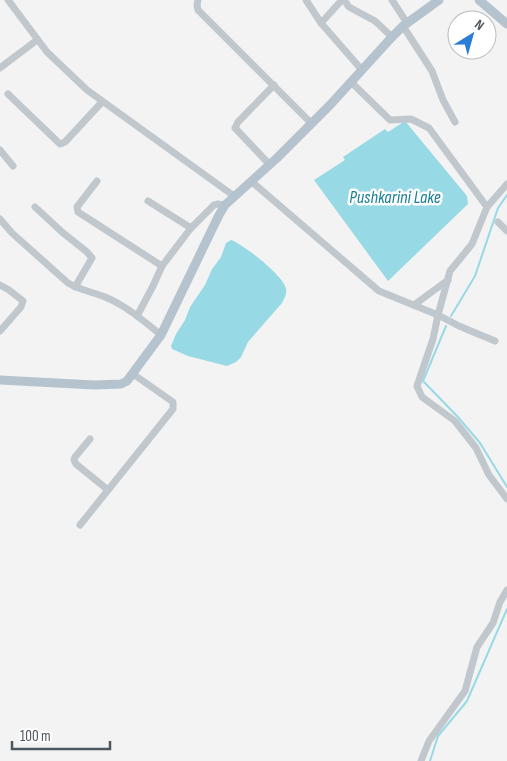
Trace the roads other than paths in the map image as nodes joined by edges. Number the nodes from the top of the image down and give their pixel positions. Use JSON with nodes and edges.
{"nodes":[{"id":1,"x":8,"y":0,"type":"edge"},
{"id":2,"x":198,"y":0,"type":"edge"},
{"id":3,"x":306,"y":0,"type":"edge"},
{"id":4,"x":343,"y":0,"type":"edge"},
{"id":5,"x":392,"y":0,"type":"edge"},
{"id":6,"x":439,"y":0,"type":"edge"},
{"id":7,"x":479,"y":0,"type":"edge"},
{"id":8,"x":322,"y":23,"type":"junction"},
{"id":9,"x":507,"y":23,"type":"edge"},
{"id":10,"x":405,"y":24,"type":"junction"},
{"id":11,"x":392,"y":37,"type":"junction"},
{"id":12,"x":37,"y":40,"type":"junction"},
{"id":13,"x":0,"y":68,"type":"edge"},
{"id":14,"x":361,"y":69,"type":"junction"},
{"id":15,"x":351,"y":82,"type":"junction"},
{"id":16,"x":274,"y":85,"type":"junction"},
{"id":17,"x":8,"y":94,"type":"dead end"},
{"id":18,"x":102,"y":102,"type":"junction"},
{"id":19,"x":455,"y":122,"type":"dead end"},
{"id":20,"x":312,"y":123,"type":"junction"},
{"id":21,"x":0,"y":150,"type":"edge"},
{"id":22,"x":270,"y":165,"type":"junction"},
{"id":23,"x":13,"y":166,"type":"dead end"},
{"id":24,"x":97,"y":181,"type":"dead end"},
{"id":25,"x":252,"y":182,"type":"junction"},
{"id":26,"x":507,"y":184,"type":"edge"},
{"id":27,"x":234,"y":196,"type":"junction"},
{"id":28,"x":148,"y":201,"type":"dead end"},
{"id":29,"x":225,"y":206,"type":"junction"},
{"id":30,"x":35,"y":207,"type":"dead end"},
{"id":31,"x":487,"y":207,"type":"junction"},
{"id":32,"x":0,"y":219,"type":"edge"},
{"id":33,"x":498,"y":222,"type":"dead end"},
{"id":34,"x":191,"y":228,"type":"junction"},
{"id":35,"x":507,"y":231,"type":"edge"},
{"id":36,"x":162,"y":266,"type":"junction"},
{"id":37,"x":448,"y":280,"type":"junction"},
{"id":38,"x":0,"y":285,"type":"edge"},
{"id":39,"x":75,"y":287,"type":"junction"},
{"id":40,"x":414,"y":305,"type":"junction"},
{"id":41,"x":438,"y":315,"type":"junction"},
{"id":42,"x":137,"y":316,"type":"junction"},
{"id":43,"x":0,"y":331,"type":"edge"},
{"id":44,"x":161,"y":335,"type":"junction"},
{"id":45,"x":495,"y":341,"type":"dead end"},
{"id":46,"x":133,"y":374,"type":"junction"},
{"id":47,"x":0,"y":380,"type":"edge"},
{"id":48,"x":90,"y":440,"type":"dead end"},
{"id":49,"x":108,"y":490,"type":"junction"},
{"id":50,"x":507,"y":499,"type":"edge"},
{"id":51,"x":80,"y":525,"type":"dead end"},
{"id":52,"x":507,"y":590,"type":"edge"},
{"id":53,"x":421,"y":761,"type":"edge"}],
"edges":[{"from":1,"to":12,"type":"street"},
{"from":2,"to":16,"type":"street"},
{"from":3,"to":8,"type":"street"},
{"from":4,"to":8,"type":"street"},
{"from":4,"to":11,"type":"street"},
{"from":5,"to":10,"type":"street"},
{"from":6,"to":10,"type":"main road"},
{"from":7,"to":9,"type":"main road"},
{"from":8,"to":14,"type":"street"},
{"from":10,"to":11,"type":"main road"},
{"from":10,"to":19,"type":"street"},
{"from":11,"to":14,"type":"main road"},
{"from":12,"to":13,"type":"street"},
{"from":12,"to":18,"type":"street"},
{"from":14,"to":15,"type":"main road"},
{"from":15,"to":20,"type":"main road"},
{"from":15,"to":31,"type":"street"},
{"from":16,"to":20,"type":"street"},
{"from":16,"to":22,"type":"street"},
{"from":17,"to":18,"type":"street"},
{"from":18,"to":27,"type":"street"},
{"from":20,"to":22,"type":"main road"},
{"from":21,"to":23,"type":"street"},
{"from":22,"to":25,"type":"main road"},
{"from":24,"to":36,"type":"street"},
{"from":25,"to":27,"type":"main road"},
{"from":25,"to":40,"type":"street"},
{"from":26,"to":31,"type":"street"},
{"from":27,"to":29,"type":"main road"},
{"from":28,"to":34,"type":"street"},
{"from":29,"to":34,"type":"street"},
{"from":29,"to":44,"type":"main road"},
{"from":30,"to":39,"type":"street"},
{"from":31,"to":37,"type":"street"},
{"from":32,"to":39,"type":"street"},
{"from":33,"to":35,"type":"street"},
{"from":34,"to":36,"type":"street"},
{"from":36,"to":42,"type":"street"},
{"from":37,"to":40,"type":"street"},
{"from":37,"to":41,"type":"street"},
{"from":38,"to":43,"type":"street"},
{"from":39,"to":42,"type":"street"},
{"from":40,"to":41,"type":"street"},
{"from":41,"to":45,"type":"street"},
{"from":41,"to":50,"type":"street"},
{"from":42,"to":44,"type":"street"},
{"from":44,"to":46,"type":"main road"},
{"from":46,"to":47,"type":"main road"},
{"from":46,"to":49,"type":"street"},
{"from":48,"to":49,"type":"street"},
{"from":49,"to":51,"type":"street"},
{"from":52,"to":53,"type":"street"}]}
